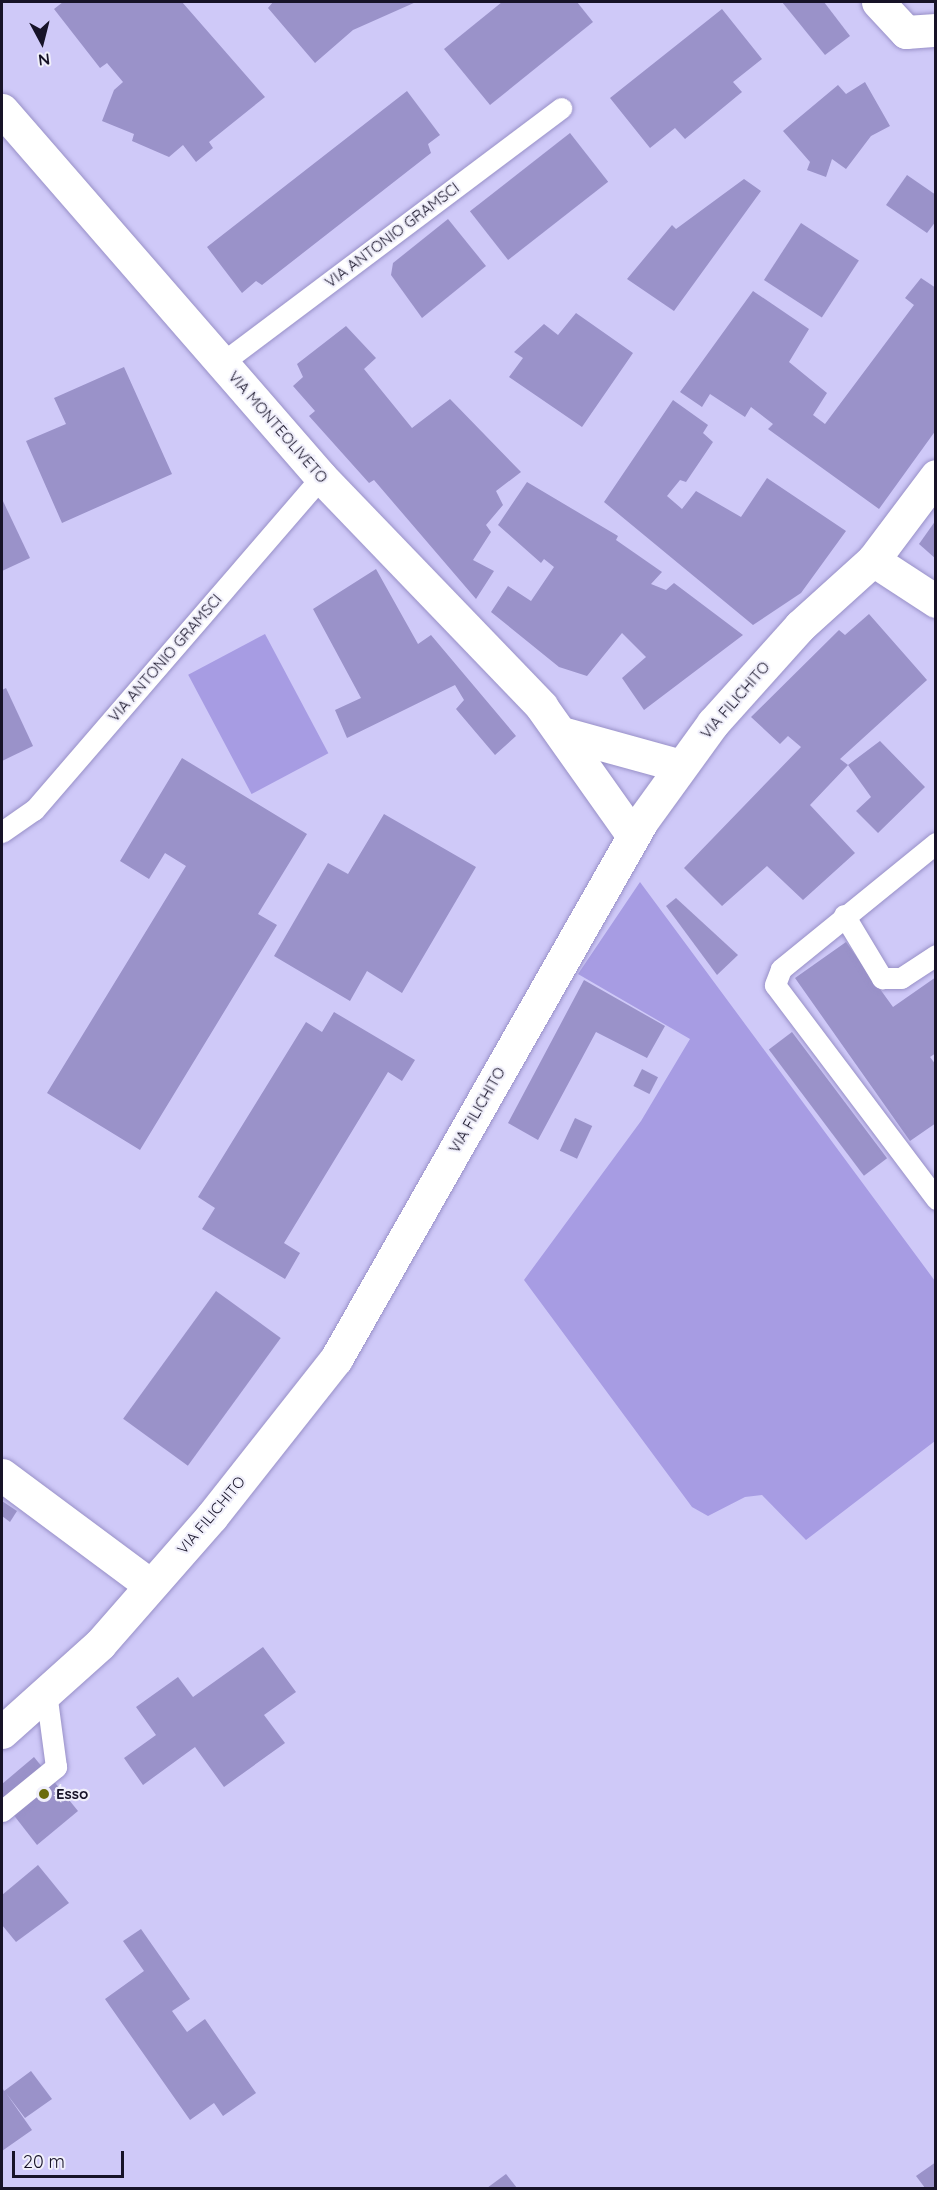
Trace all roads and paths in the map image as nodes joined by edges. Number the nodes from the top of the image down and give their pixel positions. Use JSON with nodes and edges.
{"nodes":[{"id":1,"x":878,"y":2,"type":"edge"},
{"id":2,"x":936,"y":30,"type":"edge"},
{"id":3,"x":561,"y":108,"type":"dead end"},
{"id":4,"x":2,"y":110,"type":"edge"},
{"id":5,"x":223,"y":362,"type":"junction"},
{"id":6,"x":936,"y":476,"type":"edge"},
{"id":7,"x":321,"y":477,"type":"junction"},
{"id":8,"x":873,"y":560,"type":"junction"},
{"id":9,"x":936,"y":601,"type":"edge"},
{"id":10,"x":565,"y":734,"type":"junction"},
{"id":11,"x":681,"y":766,"type":"junction"},
{"id":12,"x":2,"y":832,"type":"edge"},
{"id":13,"x":633,"y":836,"type":"junction"},
{"id":14,"x":936,"y":843,"type":"edge"},
{"id":15,"x":844,"y":915,"type":"junction"},
{"id":16,"x":936,"y":955,"type":"edge"},
{"id":17,"x":936,"y":1199,"type":"edge"},
{"id":18,"x":2,"y":1475,"type":"edge"},
{"id":19,"x":150,"y":1585,"type":"junction"},
{"id":20,"x":46,"y":1692,"type":"junction"},
{"id":21,"x":2,"y":1732,"type":"edge"},
{"id":22,"x":2,"y":1811,"type":"edge"}],
"edges":[{"from":1,"to":2,"type":"street"},
{"from":3,"to":5,"type":"lane","name":"VIA ANTONIO GRAMSCI"},
{"from":4,"to":5,"type":"street","name":"VIA MONTEOLIVETO"},
{"from":5,"to":7,"type":"street","name":"VIA MONTEOLIVETO"},
{"from":6,"to":8,"type":"street","name":"VIA FILICHITO"},
{"from":7,"to":10,"type":"street","name":"VIA MONTEOLIVETO"},
{"from":7,"to":12,"type":"lane","name":"VIA ANTONIO GRAMSCI"},
{"from":8,"to":9,"type":"street"},
{"from":8,"to":11,"type":"street","name":"VIA FILICHITO"},
{"from":10,"to":11,"type":"street"},
{"from":10,"to":13,"type":"street","name":"VIA MONTEOLIVETO"},
{"from":11,"to":13,"type":"street","name":"VIA FILICHITO"},
{"from":13,"to":19,"type":"street","name":"VIA FILICHITO"},
{"from":14,"to":15,"type":"lane"},
{"from":15,"to":16,"type":"lane"},
{"from":15,"to":17,"type":"lane"},
{"from":18,"to":19,"type":"street"},
{"from":19,"to":20,"type":"street","name":"VIA FILICHITO"},
{"from":20,"to":21,"type":"street","name":"VIA FILICHITO"},
{"from":20,"to":22,"type":"lane"}]}
